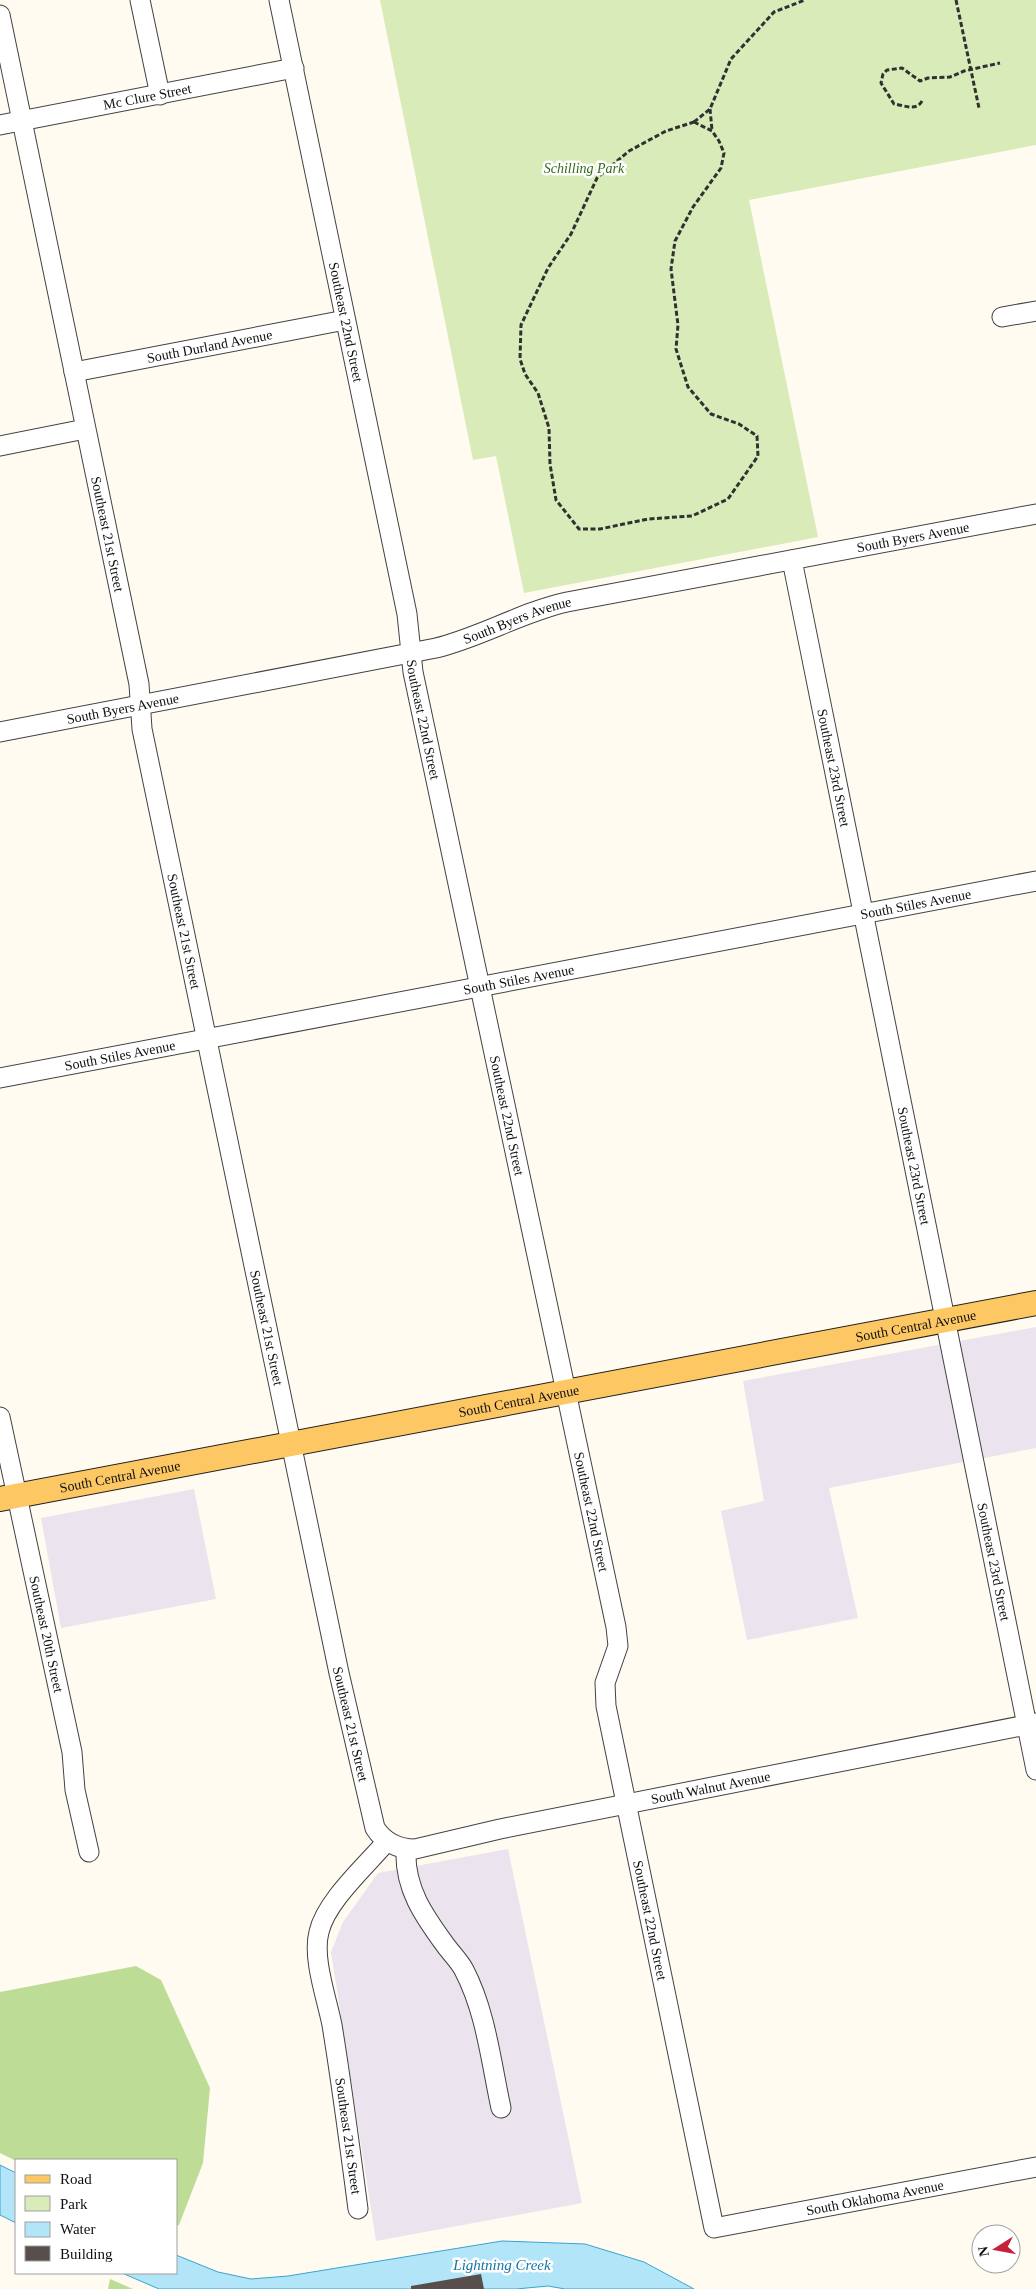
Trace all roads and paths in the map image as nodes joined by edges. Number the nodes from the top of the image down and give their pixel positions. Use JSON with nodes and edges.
{"nodes":[{"id":1,"x":140,"y":0,"type":"edge"},
{"id":2,"x":279,"y":0,"type":"edge"},
{"id":3,"x":805,"y":0,"type":"edge"},
{"id":4,"x":956,"y":0,"type":"edge"},
{"id":5,"x":0,"y":15,"type":"edge"},
{"id":6,"x":1000,"y":63,"type":"dead end"},
{"id":7,"x":294,"y":68,"type":"junction"},
{"id":8,"x":971,"y":69,"type":"junction"},
{"id":9,"x":160,"y":94,"type":"junction"},
{"id":10,"x":922,"y":101,"type":"dead end"},
{"id":11,"x":979,"y":108,"type":"dead end"},
{"id":12,"x":710,"y":109,"type":"junction"},
{"id":13,"x":22,"y":121,"type":"junction"},
{"id":14,"x":694,"y":122,"type":"junction"},
{"id":15,"x":0,"y":125,"type":"edge"},
{"id":16,"x":712,"y":131,"type":"junction"},
{"id":17,"x":1036,"y":311,"type":"edge"},
{"id":18,"x":1002,"y":317,"type":"dead end"},
{"id":19,"x":345,"y":320,"type":"junction"},
{"id":20,"x":74,"y":372,"type":"junction"},
{"id":21,"x":85,"y":429,"type":"junction"},
{"id":22,"x":0,"y":446,"type":"edge"},
{"id":23,"x":1036,"y":514,"type":"edge"},
{"id":24,"x":792,"y":560,"type":"junction"},
{"id":25,"x":411,"y":653,"type":"junction"},
{"id":26,"x":140,"y":705,"type":"junction"},
{"id":27,"x":0,"y":732,"type":"edge"},
{"id":28,"x":1036,"y":881,"type":"edge"},
{"id":29,"x":862,"y":913,"type":"junction"},
{"id":30,"x":480,"y":986,"type":"junction"},
{"id":31,"x":207,"y":1038,"type":"junction"},
{"id":32,"x":0,"y":1078,"type":"edge"},
{"id":33,"x":1036,"y":1303,"type":"edge"},
{"id":34,"x":946,"y":1320,"type":"junction"},
{"id":35,"x":565,"y":1391,"type":"junction"},
{"id":36,"x":0,"y":1417,"type":"edge"},
{"id":37,"x":292,"y":1443,"type":"junction"},
{"id":38,"x":9,"y":1497,"type":"edge"},
{"id":39,"x":1032,"y":1724,"type":"edge"},
{"id":40,"x":1036,"y":1770,"type":"edge"},
{"id":41,"x":627,"y":1806,"type":"junction"},
{"id":42,"x":387,"y":1842,"type":"junction"},
{"id":43,"x":406,"y":1849,"type":"junction"},
{"id":44,"x":89,"y":1852,"type":"dead end"},
{"id":45,"x":501,"y":2108,"type":"dead end"},
{"id":46,"x":1036,"y":2167,"type":"edge"},
{"id":47,"x":358,"y":2209,"type":"dead end"},
{"id":48,"x":714,"y":2228,"type":"joint"}],
"edges":[{"from":1,"to":9,"type":"street"},
{"from":2,"to":7,"type":"street","name":"Southeast 22nd Street"},
{"from":3,"to":12,"type":"path"},
{"from":4,"to":8,"type":"path"},
{"from":5,"to":13,"type":"street","name":"Southeast 21st Street"},
{"from":6,"to":8,"type":"path"},
{"from":7,"to":9,"type":"street","name":"Mc Clure Street"},
{"from":7,"to":19,"type":"street","name":"Southeast 22nd Street"},
{"from":8,"to":10,"type":"path"},
{"from":8,"to":11,"type":"path"},
{"from":9,"to":13,"type":"street","name":"Mc Clure Street"},
{"from":12,"to":14,"type":"path"},
{"from":12,"to":16,"type":"path"},
{"from":13,"to":15,"type":"street","name":"Mc Clure Street"},
{"from":13,"to":20,"type":"street","name":"Southeast 21st Street"},
{"from":14,"to":16,"type":"path"},
{"from":14,"to":16,"type":"path"},
{"from":17,"to":18,"type":"street"},
{"from":19,"to":20,"type":"street","name":"South Durland Avenue"},
{"from":19,"to":25,"type":"street","name":"Southeast 22nd Street"},
{"from":20,"to":21,"type":"street","name":"Southeast 21st Street"},
{"from":21,"to":22,"type":"street"},
{"from":21,"to":26,"type":"street","name":"Southeast 21st Street"},
{"from":23,"to":24,"type":"street","name":"South Byers Avenue"},
{"from":24,"to":25,"type":"street","name":"South Byers Avenue"},
{"from":24,"to":29,"type":"street","name":"Southeast 23rd Street"},
{"from":25,"to":26,"type":"street","name":"South Byers Avenue"},
{"from":25,"to":30,"type":"street","name":"Southeast 22nd Street"},
{"from":26,"to":27,"type":"street","name":"South Byers Avenue"},
{"from":26,"to":31,"type":"street","name":"Southeast 21st Street"},
{"from":28,"to":29,"type":"street","name":"South Stiles Avenue"},
{"from":29,"to":30,"type":"street","name":"South Stiles Avenue"},
{"from":29,"to":34,"type":"street","name":"Southeast 23rd Street"},
{"from":30,"to":31,"type":"street","name":"South Stiles Avenue"},
{"from":30,"to":35,"type":"street","name":"Southeast 22nd Street"},
{"from":31,"to":32,"type":"street","name":"South Stiles Avenue"},
{"from":31,"to":37,"type":"street","name":"Southeast 21st Street"},
{"from":33,"to":34,"type":"main road","name":"South Central Avenue"},
{"from":34,"to":35,"type":"main road","name":"South Central Avenue"},
{"from":34,"to":39,"type":"street","name":"Southeast 23rd Street"},
{"from":35,"to":37,"type":"main road","name":"South Central Avenue"},
{"from":35,"to":41,"type":"street","name":"Southeast 22nd Street"},
{"from":36,"to":38,"type":"street","name":"Southeast 20th Street"},
{"from":37,"to":38,"type":"main road","name":"South Central Avenue"},
{"from":37,"to":42,"type":"street","name":"Southeast 21st Street"},
{"from":38,"to":44,"type":"street","name":"Southeast 20th Street"},
{"from":39,"to":40,"type":"street","name":"Southeast 23rd Street"},
{"from":39,"to":41,"type":"street","name":"South Walnut Avenue"},
{"from":41,"to":43,"type":"street","name":"South Walnut Avenue"},
{"from":41,"to":48,"type":"street","name":"Southeast 22nd Street"},
{"from":42,"to":43,"type":"street","name":"South Walnut Avenue"},
{"from":42,"to":47,"type":"street","name":"Southeast 21st Street"},
{"from":43,"to":45,"type":"street"},
{"from":46,"to":48,"type":"street","name":"South Oklahoma Avenue"}]}
